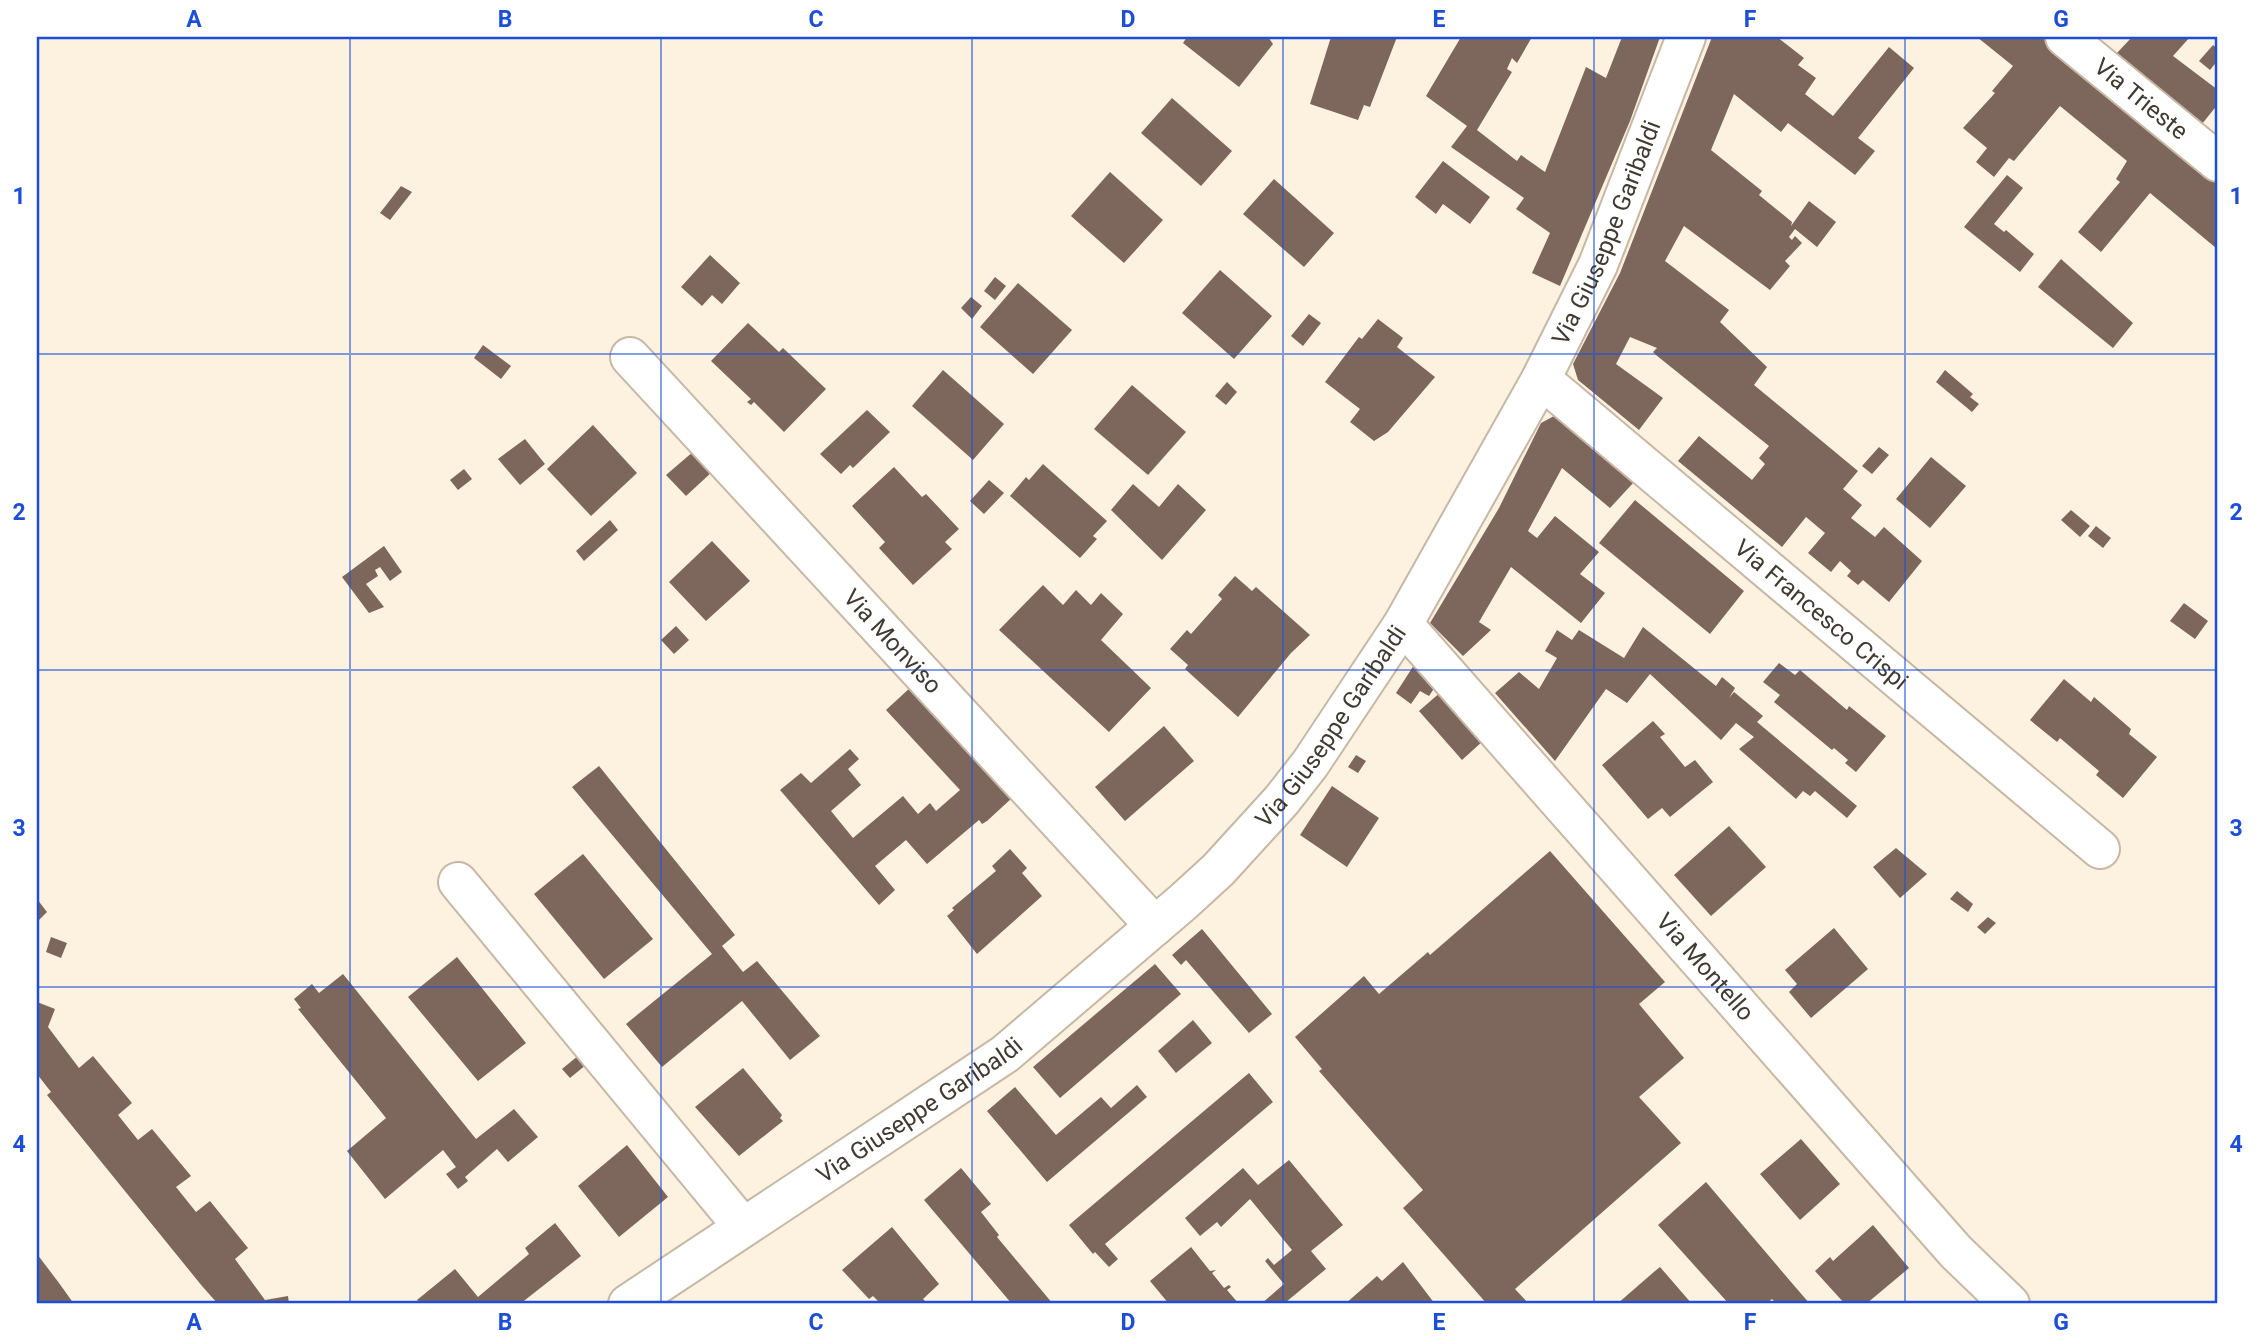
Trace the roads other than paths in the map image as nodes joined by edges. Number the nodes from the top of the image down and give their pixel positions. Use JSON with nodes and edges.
{"nodes":[{"id":1,"x":1686,"y":37,"type":"edge"},
{"id":2,"x":2091,"y":44,"type":"edge"},
{"id":3,"x":2218,"y":162,"type":"edge"},
{"id":4,"x":630,"y":357,"type":"dead end"},
{"id":5,"x":1541,"y":379,"type":"junction"},
{"id":6,"x":1403,"y":624,"type":"junction"},
{"id":7,"x":2100,"y":849,"type":"dead end"},
{"id":8,"x":458,"y":881,"type":"dead end"},
{"id":9,"x":1155,"y":926,"type":"junction"},
{"id":10,"x":743,"y":1227,"type":"junction"},
{"id":11,"x":628,"y":1304,"type":"edge"},
{"id":12,"x":2010,"y":1304,"type":"edge"}],
"edges":[{"from":1,"to":5,"type":"street","name":"Via Giuseppe Garibaldi"},
{"from":2,"to":3,"type":"street","name":"Via Trieste"},
{"from":4,"to":9,"type":"street","name":"Via Monviso"},
{"from":5,"to":6,"type":"street","name":"Via Giuseppe Garibaldi"},
{"from":5,"to":7,"type":"street","name":"Via Francesco Crispi"},
{"from":6,"to":9,"type":"street","name":"Via Giuseppe Garibaldi"},
{"from":6,"to":12,"type":"street","name":"Via Montello"},
{"from":8,"to":10,"type":"street"},
{"from":9,"to":10,"type":"street","name":"Via Giuseppe Garibaldi"},
{"from":10,"to":11,"type":"street","name":"Via Giuseppe Garibaldi"}]}
